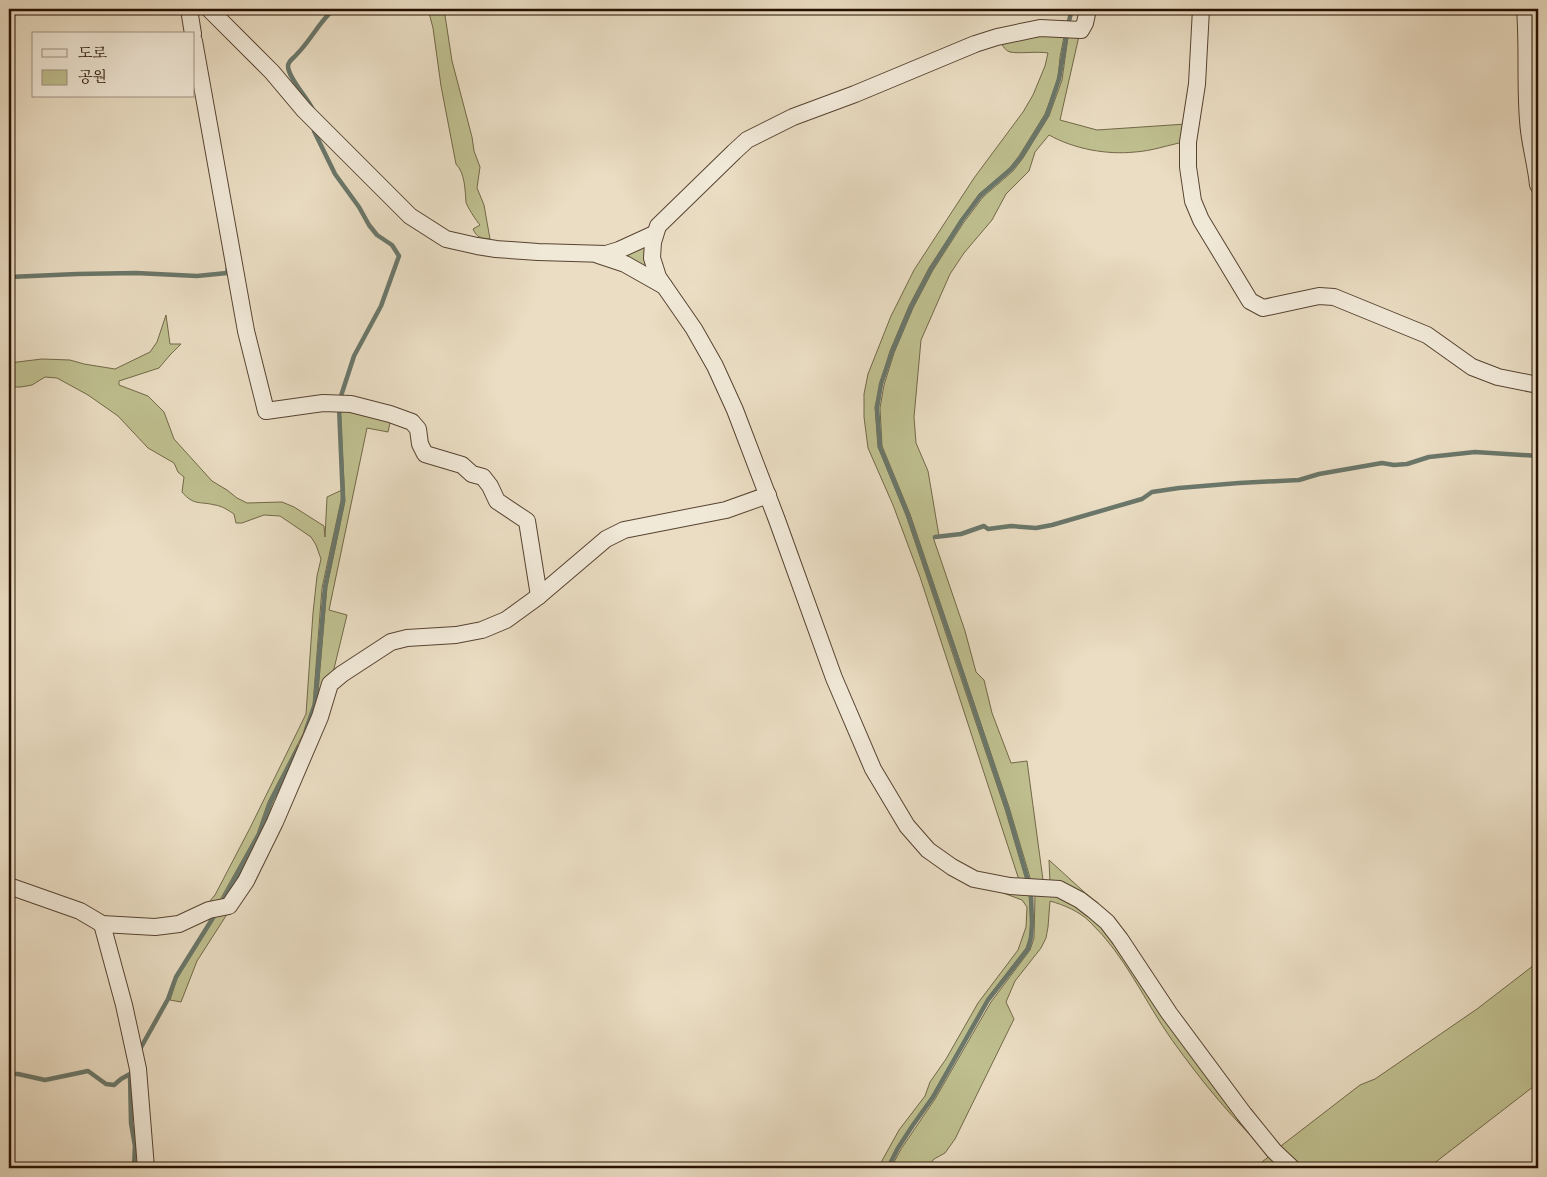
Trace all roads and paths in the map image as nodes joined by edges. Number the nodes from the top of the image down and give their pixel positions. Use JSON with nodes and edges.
{"nodes":[{"id":1,"x":189,"y":9,"type":"edge"},
{"id":2,"x":209,"y":9,"type":"edge"},
{"id":3,"x":1088,"y":9,"type":"edge"},
{"id":4,"x":1201,"y":9,"type":"edge"},
{"id":5,"x":1525,"y":9,"type":"edge"},
{"id":6,"x":193,"y":32,"type":"edge"},
{"id":7,"x":195,"y":47,"type":"edge"},
{"id":8,"x":1538,"y":185,"type":"edge"},
{"id":9,"x":654,"y":234,"type":"junction"},
{"id":10,"x":591,"y":253,"type":"junction"},
{"id":11,"x":664,"y":286,"type":"junction"},
{"id":12,"x":1538,"y":386,"type":"edge"},
{"id":13,"x":768,"y":495,"type":"junction"},
{"id":14,"x":539,"y":596,"type":"junction"},
{"id":15,"x":9,"y":886,"type":"edge"},
{"id":16,"x":102,"y":924,"type":"junction"},
{"id":17,"x":146,"y":1168,"type":"edge"},
{"id":18,"x":1292,"y":1168,"type":"edge"}],
"edges":[{"from":1,"to":6,"type":"street"},
{"from":2,"to":10,"type":"street"},
{"from":3,"to":9,"type":"street"},
{"from":4,"to":12,"type":"street"},
{"from":5,"to":8,"type":"street"},
{"from":7,"to":14,"type":"street"},
{"from":9,"to":10,"type":"street"},
{"from":9,"to":11,"type":"street"},
{"from":10,"to":11,"type":"street"},
{"from":11,"to":13,"type":"street"},
{"from":13,"to":14,"type":"street"},
{"from":13,"to":18,"type":"street"},
{"from":14,"to":16,"type":"street"},
{"from":15,"to":16,"type":"street"},
{"from":16,"to":17,"type":"street"}]}
